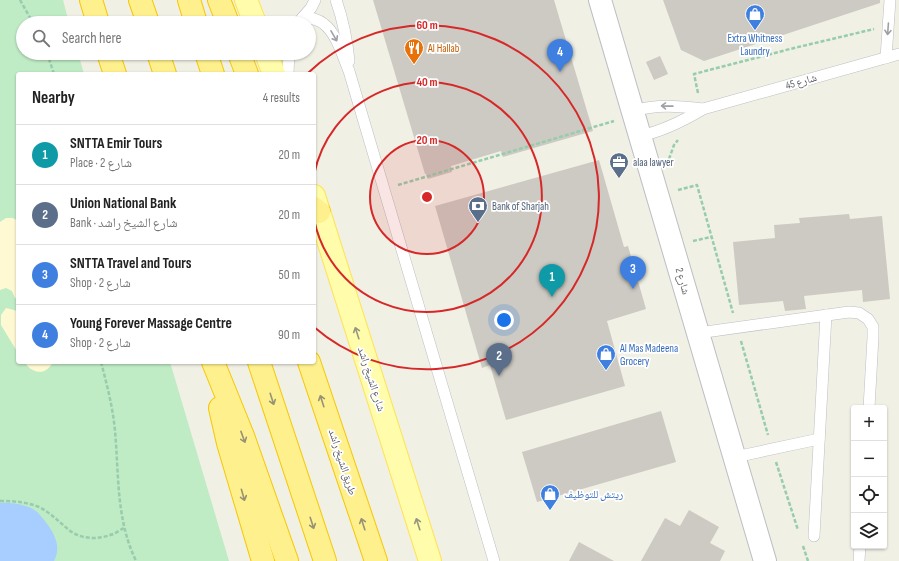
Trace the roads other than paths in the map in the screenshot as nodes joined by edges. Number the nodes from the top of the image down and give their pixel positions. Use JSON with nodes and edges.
{"nodes":[{"id":1,"x":91,"y":0,"type":"edge"},
{"id":2,"x":140,"y":0,"type":"edge"},
{"id":3,"x":188,"y":0,"type":"edge"},
{"id":4,"x":220,"y":0,"type":"edge"},
{"id":5,"x":246,"y":0,"type":"edge"},
{"id":6,"x":315,"y":0,"type":"edge"},
{"id":7,"x":336,"y":0,"type":"edge"},
{"id":8,"x":600,"y":0,"type":"edge"},
{"id":9,"x":890,"y":0,"type":"edge"},
{"id":10,"x":96,"y":16,"type":"edge"},
{"id":11,"x":146,"y":16,"type":"edge"},
{"id":12,"x":194,"y":16,"type":"edge"},
{"id":13,"x":226,"y":16,"type":"edge"},
{"id":14,"x":252,"y":16,"type":"edge"},
{"id":15,"x":304,"y":16,"type":"edge"},
{"id":16,"x":316,"y":20,"type":"edge"},
{"id":17,"x":899,"y":54,"type":"edge"},
{"id":18,"x":886,"y":58,"type":"junction"},
{"id":19,"x":110,"y":60,"type":"edge"},
{"id":20,"x":160,"y":60,"type":"edge"},
{"id":21,"x":208,"y":60,"type":"edge"},
{"id":22,"x":242,"y":60,"type":"edge"},
{"id":23,"x":269,"y":60,"type":"edge"},
{"id":24,"x":289,"y":60,"type":"edge"},
{"id":25,"x":349,"y":71,"type":"junction"},
{"id":26,"x":114,"y":72,"type":"edge"},
{"id":27,"x":164,"y":72,"type":"edge"},
{"id":28,"x":212,"y":72,"type":"edge"},
{"id":29,"x":246,"y":72,"type":"edge"},
{"id":30,"x":273,"y":72,"type":"edge"},
{"id":31,"x":288,"y":72,"type":"edge"},
{"id":32,"x":703,"y":109,"type":"junction"},
{"id":33,"x":633,"y":113,"type":"junction"},
{"id":34,"x":640,"y":136,"type":"junction"},
{"id":35,"x":316,"y":205,"type":"edge"},
{"id":36,"x":826,"y":315,"type":"junction"},
{"id":37,"x":698,"y":333,"type":"junction"},
{"id":38,"x":209,"y":364,"type":"edge"},
{"id":39,"x":214,"y":364,"type":"edge"},
{"id":40,"x":260,"y":364,"type":"edge"},
{"id":41,"x":310,"y":364,"type":"edge"},
{"id":42,"x":869,"y":405,"type":"edge"},
{"id":43,"x":820,"y":439,"type":"junction"},
{"id":44,"x":735,"y":457,"type":"junction"},
{"id":45,"x":814,"y":536,"type":"dead end"},
{"id":46,"x":860,"y":549,"type":"edge"},
{"id":47,"x":263,"y":561,"type":"edge"},
{"id":48,"x":287,"y":561,"type":"edge"},
{"id":49,"x":325,"y":561,"type":"edge"},
{"id":50,"x":376,"y":561,"type":"edge"},
{"id":51,"x":430,"y":561,"type":"edge"},
{"id":52,"x":494,"y":561,"type":"edge"},
{"id":53,"x":765,"y":561,"type":"edge"},
{"id":54,"x":860,"y":561,"type":"edge"}],
"edges":[{"from":1,"to":10,"type":"highway"},
{"from":2,"to":11,"type":"highway"},
{"from":3,"to":12,"type":"highway"},
{"from":4,"to":13,"type":"highway"},
{"from":5,"to":14,"type":"main road"},
{"from":6,"to":15,"type":"lane"},
{"from":7,"to":25,"type":"lane"},
{"from":8,"to":33,"type":"street","name":"شارع 2"},
{"from":9,"to":18,"type":"lane","one_way":true},
{"from":16,"to":25,"type":"lane","one_way":true},
{"from":17,"to":18,"type":"lane","name":"شارع 45"},
{"from":18,"to":32,"type":"lane","name":"شارع 45"},
{"from":19,"to":26,"type":"highway"},
{"from":20,"to":27,"type":"highway"},
{"from":21,"to":28,"type":"highway"},
{"from":22,"to":29,"type":"highway"},
{"from":23,"to":30,"type":"main road"},
{"from":24,"to":31,"type":"lane"},
{"from":25,"to":52,"type":"lane"},
{"from":32,"to":33,"type":"lane","name":"شارع 45","one_way":true},
{"from":32,"to":34,"type":"lane","name":"شارع 45"},
{"from":33,"to":34,"type":"street","name":"شارع 2"},
{"from":34,"to":37,"type":"street","name":"شارع 2"},
{"from":51,"to":35,"type":"main road","name":"شارع الشيخ راشد","one_way":true},
{"from":36,"to":37,"type":"lane"},
{"from":36,"to":42,"type":"lane"},
{"from":36,"to":43,"type":"lane"},
{"from":37,"to":44,"type":"street","name":"شارع 2"},
{"from":38,"to":47,"type":"highway","one_way":true},
{"from":39,"to":48,"type":"highway","one_way":true},
{"from":40,"to":49,"type":"highway","one_way":true},
{"from":50,"to":41,"type":"highway","name":"طريق الشيخ راشد","one_way":true},
{"from":43,"to":44,"type":"lane"},
{"from":43,"to":45,"type":"lane"},
{"from":44,"to":53,"type":"street","name":"شارع 2"},
{"from":46,"to":54,"type":"lane"}]}
